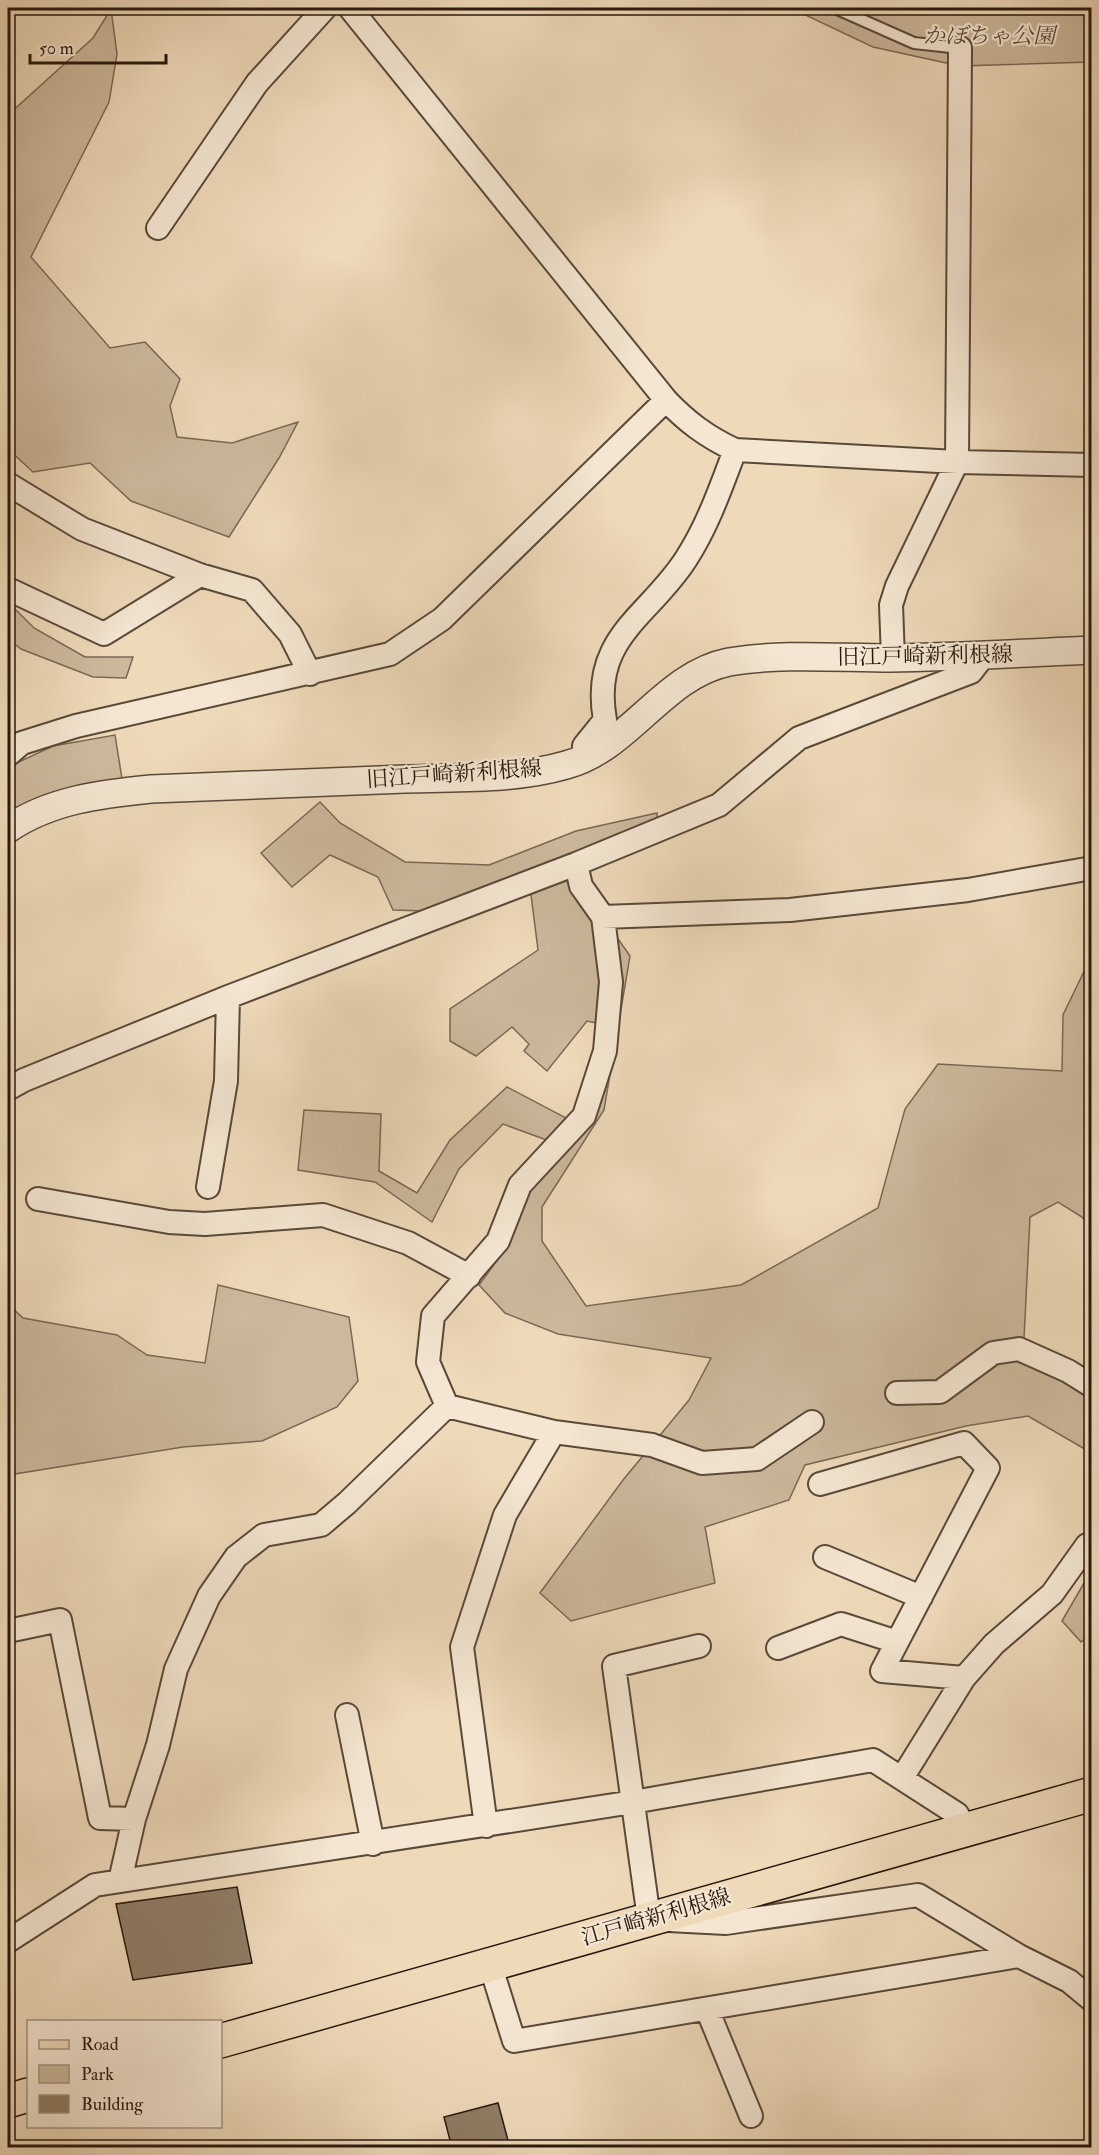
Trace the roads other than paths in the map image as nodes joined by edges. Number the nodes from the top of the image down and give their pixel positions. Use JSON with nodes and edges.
{"nodes":[{"id":1,"x":325,"y":8,"type":"edge"},
{"id":2,"x":350,"y":8,"type":"edge"},
{"id":3,"x":835,"y":8,"type":"edge"},
{"id":4,"x":960,"y":48,"type":"joint"},
{"id":5,"x":158,"y":228,"type":"dead end"},
{"id":6,"x":666,"y":400,"type":"junction"},
{"id":7,"x":735,"y":450,"type":"junction"},
{"id":8,"x":957,"y":462,"type":"junction"},
{"id":9,"x":1092,"y":465,"type":"edge"},
{"id":10,"x":8,"y":484,"type":"edge"},
{"id":11,"x":200,"y":575,"type":"junction"},
{"id":12,"x":8,"y":589,"type":"edge"},
{"id":13,"x":1092,"y":650,"type":"edge"},
{"id":14,"x":984,"y":655,"type":"junction"},
{"id":15,"x":893,"y":658,"type":"junction"},
{"id":16,"x":310,"y":674,"type":"junction"},
{"id":17,"x":8,"y":755,"type":"edge"},
{"id":18,"x":586,"y":758,"type":"junction"},
{"id":19,"x":8,"y":829,"type":"edge"},
{"id":20,"x":576,"y":864,"type":"junction"},
{"id":21,"x":1092,"y":868,"type":"edge"},
{"id":22,"x":603,"y":917,"type":"junction"},
{"id":23,"x":228,"y":997,"type":"junction"},
{"id":24,"x":8,"y":1089,"type":"edge"},
{"id":25,"x":208,"y":1187,"type":"dead end"},
{"id":26,"x":38,"y":1199,"type":"dead end"},
{"id":27,"x":470,"y":1276,"type":"junction"},
{"id":28,"x":1092,"y":1386,"type":"edge"},
{"id":29,"x":897,"y":1394,"type":"dead end"},
{"id":30,"x":447,"y":1406,"type":"junction"},
{"id":31,"x":812,"y":1422,"type":"dead end"},
{"id":32,"x":554,"y":1431,"type":"junction"},
{"id":33,"x":820,"y":1484,"type":"dead end"},
{"id":34,"x":1087,"y":1545,"type":"dead end"},
{"id":35,"x":825,"y":1557,"type":"dead end"},
{"id":36,"x":921,"y":1597,"type":"junction"},
{"id":37,"x":8,"y":1631,"type":"edge"},
{"id":38,"x":897,"y":1642,"type":"junction"},
{"id":39,"x":699,"y":1646,"type":"dead end"},
{"id":40,"x":778,"y":1648,"type":"dead end"},
{"id":41,"x":964,"y":1678,"type":"junction"},
{"id":42,"x":347,"y":1715,"type":"dead end"},
{"id":43,"x":902,"y":1778,"type":"junction"},
{"id":44,"x":1092,"y":1794,"type":"edge"},
{"id":45,"x":633,"y":1803,"type":"junction"},
{"id":46,"x":134,"y":1819,"type":"junction"},
{"id":47,"x":486,"y":1826,"type":"junction"},
{"id":48,"x":966,"y":1829,"type":"junction"},
{"id":49,"x":373,"y":1844,"type":"junction"},
{"id":50,"x":120,"y":1881,"type":"junction"},
{"id":51,"x":649,"y":1919,"type":"junction"},
{"id":52,"x":8,"y":1941,"type":"edge"},
{"id":53,"x":1019,"y":1956,"type":"junction"},
{"id":54,"x":490,"y":1964,"type":"junction"},
{"id":55,"x":1092,"y":2000,"type":"edge"},
{"id":56,"x":707,"y":2009,"type":"junction"},
{"id":57,"x":222,"y":2040,"type":"edge"},
{"id":58,"x":27,"y":2095,"type":"edge"},
{"id":59,"x":8,"y":2101,"type":"edge"},
{"id":60,"x":751,"y":2116,"type":"dead end"}],
"edges":[{"from":1,"to":5,"type":"street"},
{"from":2,"to":6,"type":"street"},
{"from":3,"to":4,"type":"lane"},
{"from":4,"to":8,"type":"street"},
{"from":6,"to":7,"type":"street"},
{"from":6,"to":16,"type":"street"},
{"from":7,"to":8,"type":"street"},
{"from":7,"to":18,"type":"street"},
{"from":8,"to":9,"type":"street"},
{"from":8,"to":15,"type":"street"},
{"from":10,"to":11,"type":"street"},
{"from":11,"to":12,"type":"street"},
{"from":11,"to":16,"type":"street"},
{"from":13,"to":14,"type":"street","name":"旧江戸崎新利根線"},
{"from":14,"to":15,"type":"street","name":"旧江戸崎新利根線"},
{"from":14,"to":20,"type":"street"},
{"from":15,"to":18,"type":"street","name":"旧江戸崎新利根線"},
{"from":16,"to":17,"type":"street"},
{"from":18,"to":19,"type":"street","name":"旧江戸崎新利根線"},
{"from":20,"to":22,"type":"street"},
{"from":20,"to":23,"type":"street"},
{"from":21,"to":22,"type":"street"},
{"from":22,"to":27,"type":"street"},
{"from":23,"to":24,"type":"street"},
{"from":23,"to":25,"type":"street"},
{"from":26,"to":27,"type":"street"},
{"from":27,"to":30,"type":"street"},
{"from":28,"to":29,"type":"street"},
{"from":30,"to":32,"type":"street"},
{"from":30,"to":46,"type":"street"},
{"from":31,"to":32,"type":"street"},
{"from":32,"to":47,"type":"street"},
{"from":33,"to":36,"type":"street"},
{"from":34,"to":41,"type":"street"},
{"from":35,"to":36,"type":"street"},
{"from":36,"to":38,"type":"street"},
{"from":37,"to":46,"type":"street"},
{"from":38,"to":40,"type":"street"},
{"from":38,"to":41,"type":"street"},
{"from":39,"to":45,"type":"street"},
{"from":41,"to":43,"type":"street"},
{"from":42,"to":49,"type":"street"},
{"from":43,"to":45,"type":"street"},
{"from":43,"to":48,"type":"street"},
{"from":44,"to":48,"type":"main road","name":"江戸崎新利根線"},
{"from":45,"to":47,"type":"street"},
{"from":45,"to":51,"type":"street"},
{"from":46,"to":50,"type":"street"},
{"from":47,"to":49,"type":"street"},
{"from":48,"to":51,"type":"main road","name":"江戸崎新利根線"},
{"from":49,"to":50,"type":"street"},
{"from":50,"to":52,"type":"street"},
{"from":51,"to":53,"type":"street"},
{"from":51,"to":54,"type":"main road","name":"江戸崎新利根線"},
{"from":53,"to":55,"type":"street"},
{"from":53,"to":56,"type":"street"},
{"from":54,"to":56,"type":"street"},
{"from":54,"to":57,"type":"main road","name":"江戸崎新利根線"},
{"from":56,"to":60,"type":"street"},
{"from":58,"to":59,"type":"main road"}]}
